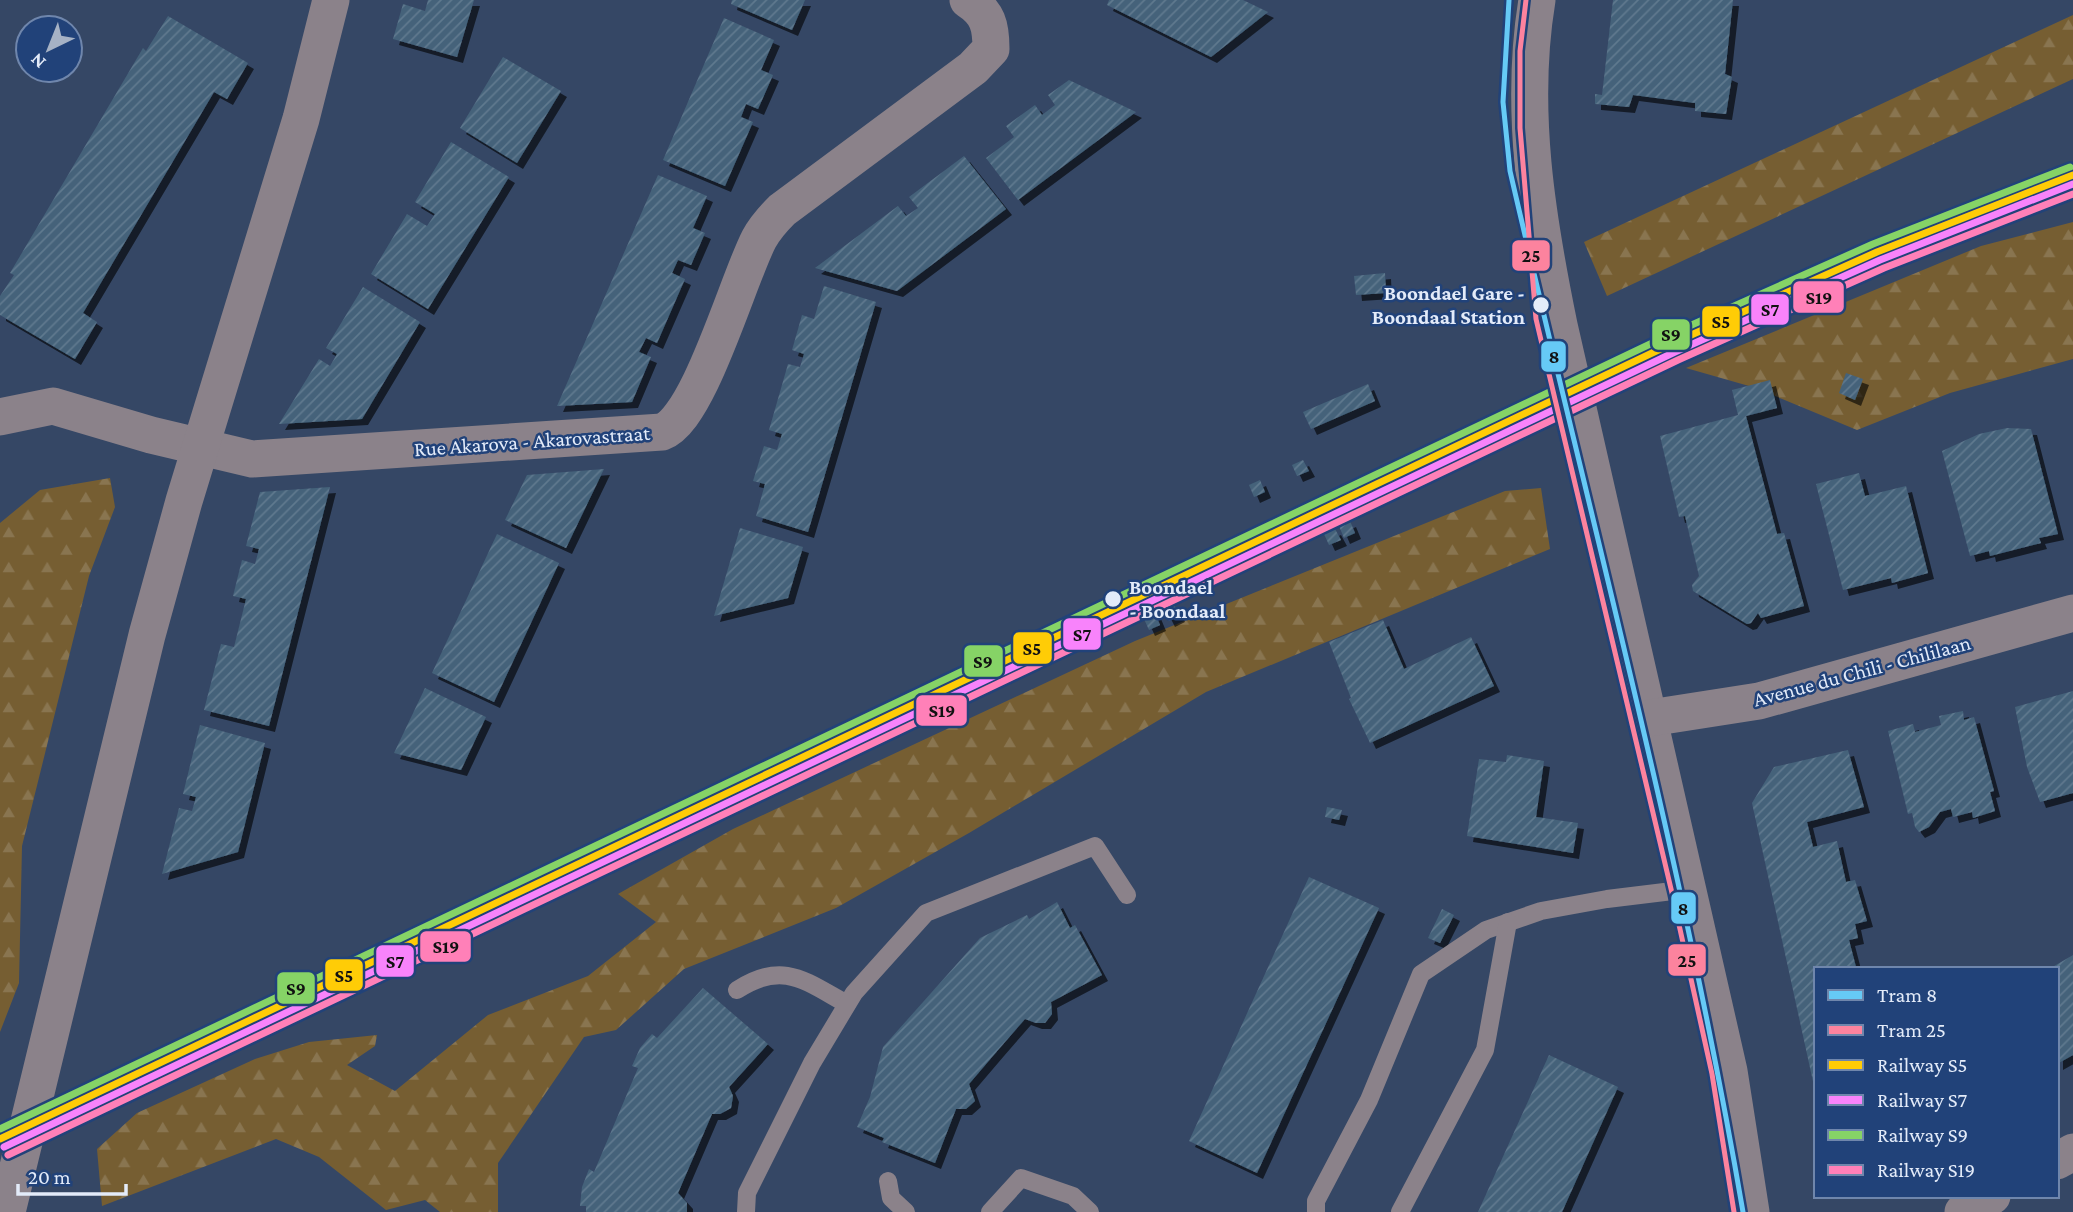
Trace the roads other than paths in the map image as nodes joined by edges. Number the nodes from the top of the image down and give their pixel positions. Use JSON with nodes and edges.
{"nodes":[{"id":1,"x":331,"y":0,"type":"edge"},
{"id":2,"x":968,"y":0,"type":"edge"},
{"id":3,"x":1537,"y":0,"type":"edge"},
{"id":4,"x":0,"y":417,"type":"edge"},
{"id":5,"x":202,"y":447,"type":"junction"},
{"id":6,"x":2073,"y":613,"type":"edge"},
{"id":7,"x":1650,"y":718,"type":"junction"},
{"id":8,"x":1689,"y":889,"type":"junction"},
{"id":9,"x":1127,"y":895,"type":"dead end"},
{"id":10,"x":1508,"y":922,"type":"junction"},
{"id":11,"x":737,"y":990,"type":"dead end"},
{"id":12,"x":847,"y":1004,"type":"junction"},
{"id":13,"x":888,"y":1181,"type":"dead end"},
{"id":14,"x":1988,"y":1198,"type":"edge"},
{"id":15,"x":7,"y":1212,"type":"edge"},
{"id":16,"x":746,"y":1212,"type":"edge"},
{"id":17,"x":906,"y":1212,"type":"edge"},
{"id":18,"x":990,"y":1212,"type":"edge"},
{"id":19,"x":1090,"y":1212,"type":"edge"},
{"id":20,"x":1317,"y":1212,"type":"edge"},
{"id":21,"x":1401,"y":1212,"type":"edge"},
{"id":22,"x":1751,"y":1212,"type":"edge"},
{"id":23,"x":1963,"y":1212,"type":"edge"}],
"edges":[{"from":1,"to":5,"type":"street"},
{"from":2,"to":5,"type":"street","name":"Rue Akarova - Akarovastraat"},
{"from":3,"to":7,"type":"street"},
{"from":4,"to":5,"type":"street"},
{"from":5,"to":15,"type":"street"},
{"from":6,"to":7,"type":"street","name":"Avenue du Chili - Chililaan"},
{"from":7,"to":8,"type":"street"},
{"from":8,"to":10,"type":"lane"},
{"from":8,"to":22,"type":"street"},
{"from":9,"to":12,"type":"lane"},
{"from":10,"to":20,"type":"lane"},
{"from":10,"to":21,"type":"lane"},
{"from":11,"to":12,"type":"lane"},
{"from":12,"to":16,"type":"lane"},
{"from":13,"to":17,"type":"lane"},
{"from":14,"to":23,"type":"street"},
{"from":18,"to":19,"type":"lane"}]}
